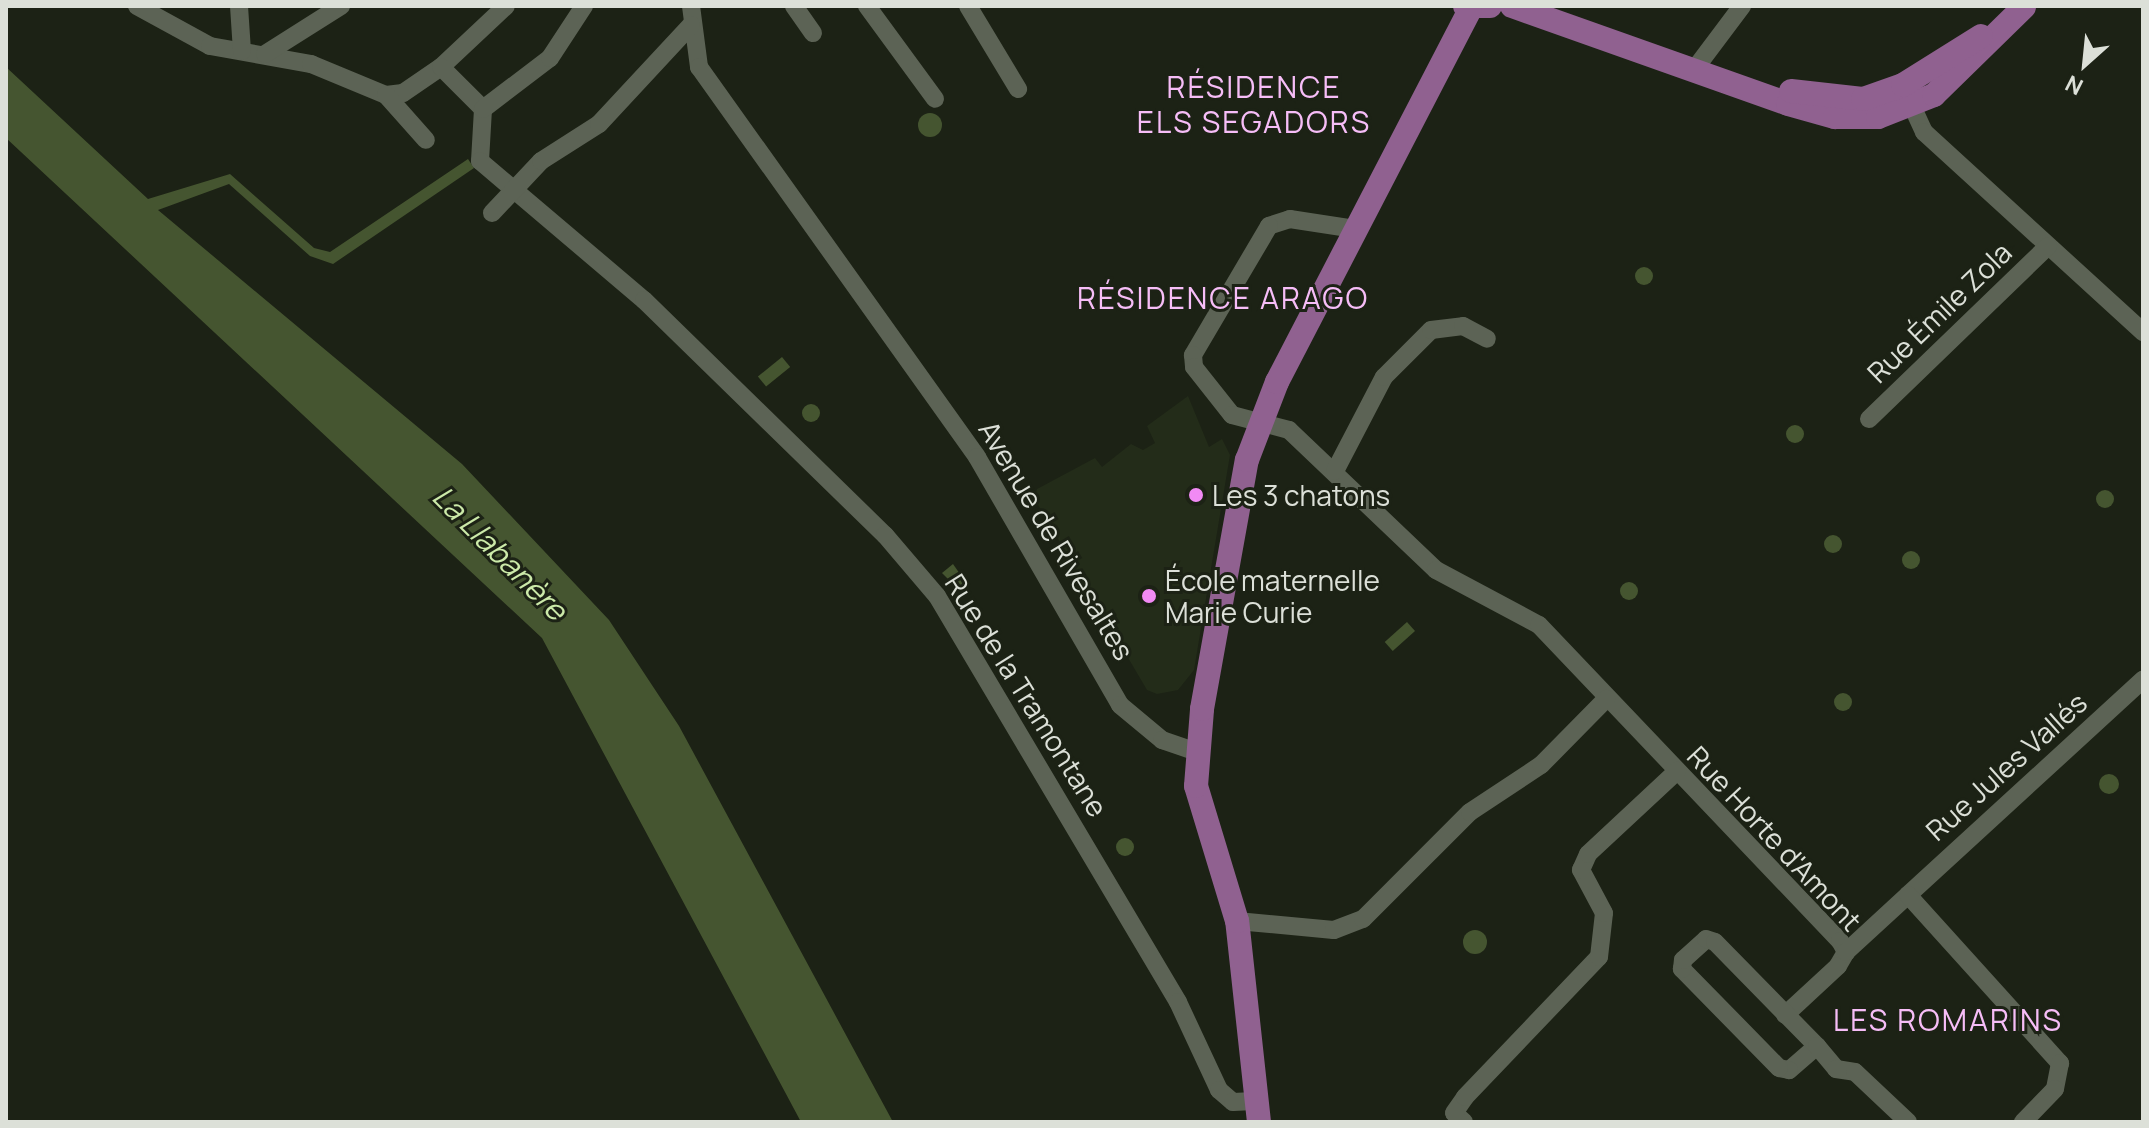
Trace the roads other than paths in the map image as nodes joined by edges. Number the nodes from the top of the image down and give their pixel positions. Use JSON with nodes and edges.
{"nodes":[{"id":1,"x":137,"y":6,"type":"edge"},
{"id":2,"x":239,"y":6,"type":"edge"},
{"id":3,"x":341,"y":6,"type":"edge"},
{"id":4,"x":584,"y":6,"type":"edge"},
{"id":5,"x":794,"y":6,"type":"edge"},
{"id":6,"x":867,"y":6,"type":"edge"},
{"id":7,"x":968,"y":6,"type":"edge"},
{"id":8,"x":1512,"y":6,"type":"edge"},
{"id":9,"x":1742,"y":6,"type":"edge"},
{"id":10,"x":502,"y":7,"type":"edge"},
{"id":11,"x":1475,"y":7,"type":"edge"},
{"id":12,"x":2025,"y":7,"type":"edge"},
{"id":13,"x":691,"y":15,"type":"edge"},
{"id":14,"x":813,"y":33,"type":"dead end"},
{"id":15,"x":242,"y":51,"type":"junction"},
{"id":16,"x":265,"y":54,"type":"junction"},
{"id":17,"x":1697,"y":66,"type":"junction"},
{"id":18,"x":441,"y":67,"type":"junction"},
{"id":19,"x":1018,"y":89,"type":"dead end"},
{"id":20,"x":386,"y":95,"type":"junction"},
{"id":21,"x":1907,"y":96,"type":"junction"},
{"id":22,"x":935,"y":99,"type":"dead end"},
{"id":23,"x":483,"y":109,"type":"junction"},
{"id":24,"x":426,"y":140,"type":"dead end"},
{"id":25,"x":515,"y":189,"type":"junction"},
{"id":26,"x":492,"y":213,"type":"dead end"},
{"id":27,"x":1355,"y":229,"type":"junction"},
{"id":28,"x":2048,"y":246,"type":"junction"},
{"id":29,"x":2143,"y":332,"type":"edge"},
{"id":30,"x":1487,"y":339,"type":"dead end"},
{"id":31,"x":1869,"y":419,"type":"dead end"},
{"id":32,"x":1258,"y":422,"type":"junction"},
{"id":33,"x":1335,"y":471,"type":"junction"},
{"id":34,"x":2143,"y":680,"type":"edge"},
{"id":35,"x":1606,"y":699,"type":"junction"},
{"id":36,"x":1197,"y":752,"type":"junction"},
{"id":37,"x":1677,"y":771,"type":"junction"},
{"id":38,"x":1908,"y":895,"type":"junction"},
{"id":39,"x":1237,"y":921,"type":"junction"},
{"id":40,"x":1846,"y":952,"type":"junction"},
{"id":41,"x":1785,"y":1015,"type":"junction"},
{"id":42,"x":1817,"y":1046,"type":"junction"},
{"id":43,"x":1257,"y":1112,"type":"edge"},
{"id":44,"x":1464,"y":1122,"type":"edge"},
{"id":45,"x":1908,"y":1122,"type":"edge"},
{"id":46,"x":2023,"y":1122,"type":"edge"}],
"edges":[{"from":1,"to":15,"type":"street"},
{"from":2,"to":15,"type":"street"},
{"from":3,"to":16,"type":"street"},
{"from":4,"to":23,"type":"street"},
{"from":5,"to":14,"type":"street"},
{"from":6,"to":22,"type":"street"},
{"from":7,"to":19,"type":"street"},
{"from":8,"to":17,"type":"main road"},
{"from":9,"to":17,"type":"street"},
{"from":10,"to":18,"type":"street"},
{"from":11,"to":27,"type":"main road"},
{"from":12,"to":21,"type":"main road"},
{"from":13,"to":25,"type":"street"},
{"from":13,"to":36,"type":"street","name":"Avenue de Rivesaltes"},
{"from":15,"to":16,"type":"street"},
{"from":16,"to":20,"type":"street"},
{"from":17,"to":21,"type":"main road"},
{"from":18,"to":20,"type":"street"},
{"from":18,"to":23,"type":"street"},
{"from":20,"to":24,"type":"street"},
{"from":21,"to":28,"type":"street"},
{"from":23,"to":25,"type":"street","name":"Rue de la Tramontane"},
{"from":25,"to":26,"type":"street"},
{"from":25,"to":43,"type":"street","name":"Rue de la Tramontane"},
{"from":27,"to":32,"type":"main road"},
{"from":27,"to":32,"type":"street","name":"Rue Horte d'Amont"},
{"from":28,"to":29,"type":"street"},
{"from":28,"to":31,"type":"street","name":"Rue Émile Zola"},
{"from":30,"to":33,"type":"street"},
{"from":32,"to":33,"type":"street","name":"Rue Horte d'Amont"},
{"from":32,"to":36,"type":"main road"},
{"from":33,"to":35,"type":"street","name":"Rue Horte d'Amont"},
{"from":34,"to":38,"type":"street","name":"Rue Jules Vallés"},
{"from":35,"to":37,"type":"street","name":"Rue Horte d'Amont"},
{"from":35,"to":39,"type":"street"},
{"from":36,"to":39,"type":"main road"},
{"from":37,"to":40,"type":"street","name":"Rue Horte d'Amont"},
{"from":37,"to":44,"type":"street"},
{"from":38,"to":40,"type":"street","name":"Rue Jules Vallés"},
{"from":38,"to":46,"type":"street"},
{"from":39,"to":43,"type":"main road"},
{"from":40,"to":41,"type":"street","name":"Rue Horte d'Amont"},
{"from":41,"to":42,"type":"street"},
{"from":41,"to":42,"type":"street"},
{"from":42,"to":45,"type":"street"}]}
